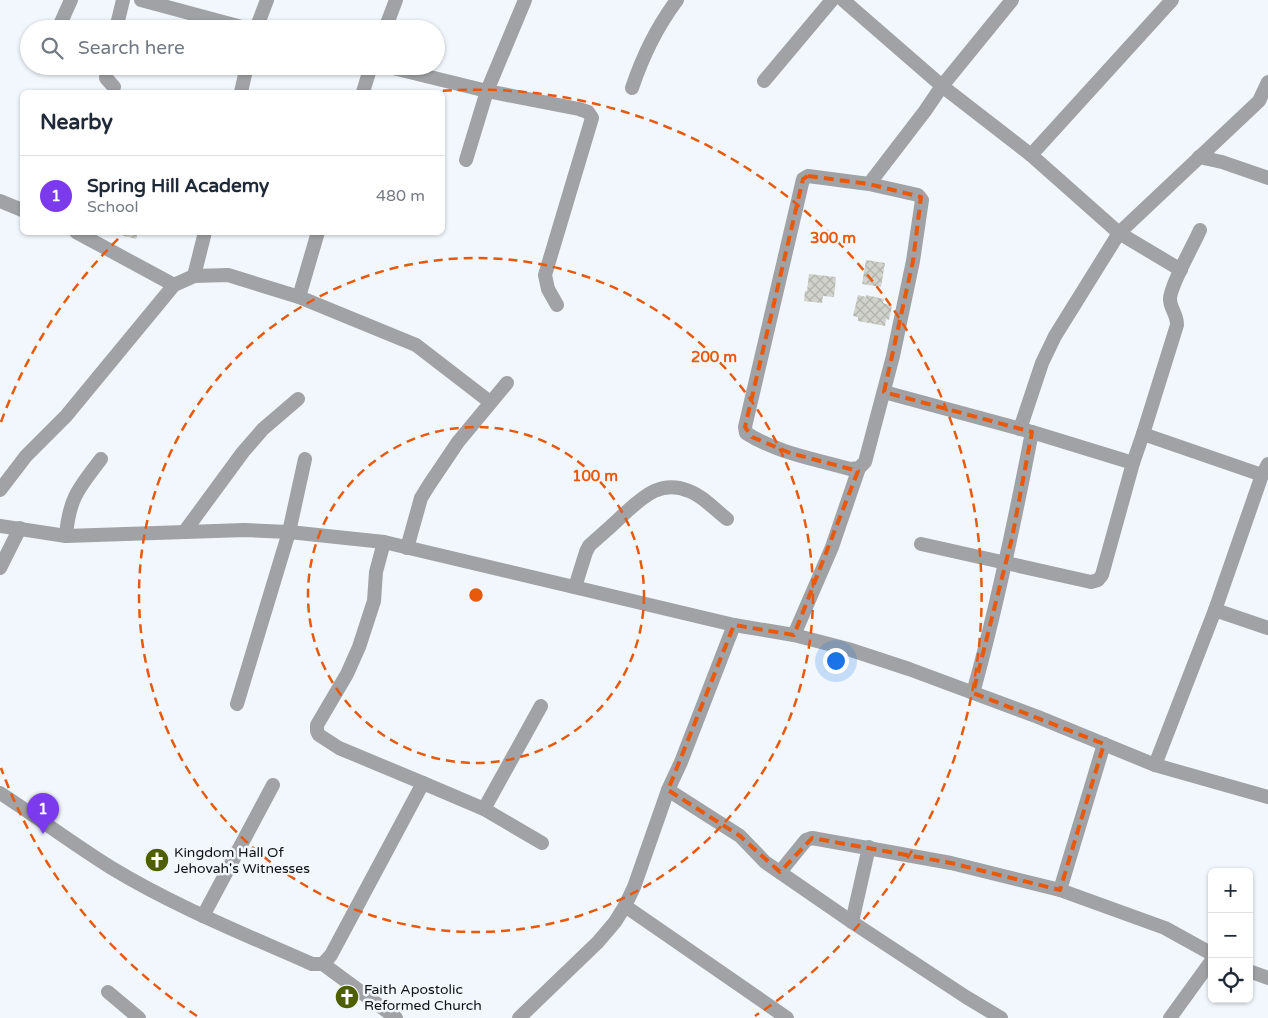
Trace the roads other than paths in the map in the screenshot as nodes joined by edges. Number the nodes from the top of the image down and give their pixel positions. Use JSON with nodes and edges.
{"nodes":[{"id":1,"x":71,"y":0,"type":"edge"},
{"id":2,"x":123,"y":0,"type":"edge"},
{"id":3,"x":141,"y":0,"type":"edge"},
{"id":4,"x":267,"y":0,"type":"edge"},
{"id":5,"x":396,"y":0,"type":"edge"},
{"id":6,"x":525,"y":0,"type":"edge"},
{"id":7,"x":678,"y":0,"type":"edge"},
{"id":8,"x":832,"y":0,"type":"edge"},
{"id":9,"x":843,"y":0,"type":"edge"},
{"id":10,"x":1012,"y":0,"type":"edge"},
{"id":11,"x":1172,"y":0,"type":"edge"},
{"id":12,"x":62,"y":20,"type":"edge"},
{"id":13,"x":118,"y":20,"type":"edge"},
{"id":14,"x":215,"y":20,"type":"edge"},
{"id":15,"x":259,"y":20,"type":"edge"},
{"id":16,"x":388,"y":20,"type":"edge"},
{"id":17,"x":106,"y":75,"type":"edge"},
{"id":18,"x":245,"y":75,"type":"edge"},
{"id":19,"x":368,"y":75,"type":"edge"},
{"id":20,"x":422,"y":75,"type":"edge"},
{"id":21,"x":764,"y":81,"type":"dead end"},
{"id":22,"x":1268,"y":82,"type":"edge"},
{"id":23,"x":942,"y":86,"type":"junction"},
{"id":24,"x":114,"y":87,"type":"dead end"},
{"id":25,"x":632,"y":88,"type":"dead end"},
{"id":26,"x":241,"y":90,"type":"edge"},
{"id":27,"x":364,"y":90,"type":"edge"},
{"id":28,"x":487,"y":91,"type":"junction"},
{"id":29,"x":1030,"y":155,"type":"junction"},
{"id":30,"x":1199,"y":157,"type":"junction"},
{"id":31,"x":466,"y":160,"type":"dead end"},
{"id":32,"x":1268,"y":178,"type":"edge"},
{"id":33,"x":869,"y":184,"type":"junction"},
{"id":34,"x":0,"y":201,"type":"edge"},
{"id":35,"x":20,"y":209,"type":"edge"},
{"id":36,"x":1200,"y":230,"type":"dead end"},
{"id":37,"x":1118,"y":233,"type":"junction"},
{"id":38,"x":82,"y":235,"type":"edge"},
{"id":39,"x":204,"y":235,"type":"edge"},
{"id":40,"x":317,"y":235,"type":"edge"},
{"id":41,"x":1181,"y":270,"type":"junction"},
{"id":42,"x":194,"y":276,"type":"junction"},
{"id":43,"x":174,"y":285,"type":"junction"},
{"id":44,"x":299,"y":297,"type":"junction"},
{"id":45,"x":557,"y":305,"type":"dead end"},
{"id":46,"x":507,"y":383,"type":"dead end"},
{"id":47,"x":884,"y":392,"type":"junction"},
{"id":48,"x":298,"y":399,"type":"dead end"},
{"id":49,"x":490,"y":402,"type":"junction"},
{"id":50,"x":1026,"y":430,"type":"junction"},
{"id":51,"x":1143,"y":434,"type":"junction"},
{"id":52,"x":101,"y":459,"type":"dead end"},
{"id":53,"x":305,"y":459,"type":"dead end"},
{"id":54,"x":1133,"y":463,"type":"junction"},
{"id":55,"x":859,"y":468,"type":"junction"},
{"id":56,"x":1265,"y":470,"type":"edge"},
{"id":57,"x":0,"y":490,"type":"edge"},
{"id":58,"x":727,"y":519,"type":"dead end"},
{"id":59,"x":0,"y":526,"type":"edge"},
{"id":60,"x":20,"y":528,"type":"junction"},
{"id":61,"x":185,"y":531,"type":"junction"},
{"id":62,"x":289,"y":532,"type":"junction"},
{"id":63,"x":66,"y":536,"type":"junction"},
{"id":64,"x":384,"y":542,"type":"junction"},
{"id":65,"x":921,"y":544,"type":"dead end"},
{"id":66,"x":407,"y":548,"type":"junction"},
{"id":67,"x":1006,"y":562,"type":"junction"},
{"id":68,"x":0,"y":568,"type":"edge"},
{"id":69,"x":575,"y":587,"type":"junction"},
{"id":70,"x":1215,"y":610,"type":"junction"},
{"id":71,"x":734,"y":625,"type":"junction"},
{"id":72,"x":1268,"y":628,"type":"edge"},
{"id":73,"x":794,"y":635,"type":"junction"},
{"id":74,"x":973,"y":693,"type":"junction"},
{"id":75,"x":237,"y":704,"type":"dead end"},
{"id":76,"x":541,"y":706,"type":"dead end"},
{"id":77,"x":1104,"y":744,"type":"junction"},
{"id":78,"x":1156,"y":765,"type":"junction"},
{"id":79,"x":423,"y":783,"type":"junction"},
{"id":80,"x":273,"y":785,"type":"dead end"},
{"id":81,"x":668,"y":790,"type":"junction"},
{"id":82,"x":0,"y":793,"type":"edge"},
{"id":83,"x":1268,"y":797,"type":"edge"},
{"id":84,"x":484,"y":809,"type":"junction"},
{"id":85,"x":542,"y":843,"type":"dead end"},
{"id":86,"x":869,"y":847,"type":"junction"},
{"id":87,"x":780,"y":872,"type":"junction"},
{"id":88,"x":1060,"y":890,"type":"junction"},
{"id":89,"x":625,"y":906,"type":"junction"},
{"id":90,"x":203,"y":916,"type":"junction"},
{"id":91,"x":852,"y":922,"type":"junction"},
{"id":92,"x":1208,"y":952,"type":"edge"},
{"id":93,"x":323,"y":964,"type":"junction"},
{"id":94,"x":1208,"y":966,"type":"edge"},
{"id":95,"x":1253,"y":972,"type":"edge"},
{"id":96,"x":1268,"y":978,"type":"edge"},
{"id":97,"x":108,"y":992,"type":"dead end"},
{"id":98,"x":139,"y":1018,"type":"edge"},
{"id":99,"x":396,"y":1018,"type":"edge"},
{"id":100,"x":519,"y":1018,"type":"edge"},
{"id":101,"x":787,"y":1018,"type":"edge"},
{"id":102,"x":1001,"y":1018,"type":"edge"},
{"id":103,"x":1170,"y":1018,"type":"edge"}],
"edges":[{"from":1,"to":12,"type":"street"},
{"from":2,"to":13,"type":"street"},
{"from":3,"to":14,"type":"street"},
{"from":4,"to":15,"type":"street"},
{"from":5,"to":16,"type":"street"},
{"from":6,"to":28,"type":"street"},
{"from":7,"to":25,"type":"street"},
{"from":8,"to":21,"type":"street"},
{"from":9,"to":23,"type":"street"},
{"from":10,"to":23,"type":"street"},
{"from":11,"to":29,"type":"street"},
{"from":17,"to":24,"type":"street"},
{"from":18,"to":26,"type":"street"},
{"from":19,"to":27,"type":"street"},
{"from":20,"to":28,"type":"street"},
{"from":22,"to":30,"type":"street"},
{"from":23,"to":29,"type":"street"},
{"from":23,"to":33,"type":"street"},
{"from":28,"to":31,"type":"street"},
{"from":28,"to":45,"type":"street"},
{"from":29,"to":37,"type":"street"},
{"from":30,"to":32,"type":"street"},
{"from":30,"to":37,"type":"street"},
{"from":33,"to":47,"type":"street"},
{"from":33,"to":55,"type":"street"},
{"from":34,"to":35,"type":"street"},
{"from":36,"to":41,"type":"street"},
{"from":37,"to":41,"type":"street"},
{"from":37,"to":50,"type":"street"},
{"from":38,"to":43,"type":"street"},
{"from":39,"to":42,"type":"street"},
{"from":40,"to":44,"type":"street"},
{"from":41,"to":51,"type":"street"},
{"from":42,"to":43,"type":"street"},
{"from":42,"to":44,"type":"street"},
{"from":43,"to":57,"type":"street"},
{"from":44,"to":49,"type":"street"},
{"from":46,"to":49,"type":"street"},
{"from":47,"to":50,"type":"street"},
{"from":47,"to":55,"type":"street"},
{"from":48,"to":61,"type":"street"},
{"from":49,"to":66,"type":"street"},
{"from":50,"to":54,"type":"street"},
{"from":50,"to":67,"type":"street"},
{"from":51,"to":54,"type":"street"},
{"from":51,"to":56,"type":"street"},
{"from":52,"to":63,"type":"street"},
{"from":53,"to":62,"type":"street"},
{"from":54,"to":67,"type":"street"},
{"from":55,"to":73,"type":"street"},
{"from":56,"to":70,"type":"street"},
{"from":58,"to":69,"type":"street"},
{"from":59,"to":60,"type":"street"},
{"from":60,"to":63,"type":"street"},
{"from":60,"to":68,"type":"street"},
{"from":61,"to":62,"type":"street"},
{"from":61,"to":63,"type":"street"},
{"from":62,"to":64,"type":"street"},
{"from":62,"to":75,"type":"street"},
{"from":64,"to":66,"type":"street"},
{"from":64,"to":79,"type":"street"},
{"from":65,"to":67,"type":"street"},
{"from":66,"to":69,"type":"street"},
{"from":67,"to":74,"type":"street"},
{"from":69,"to":71,"type":"street"},
{"from":70,"to":72,"type":"street"},
{"from":70,"to":78,"type":"street"},
{"from":71,"to":73,"type":"street"},
{"from":71,"to":81,"type":"street"},
{"from":73,"to":74,"type":"street"},
{"from":74,"to":77,"type":"street"},
{"from":76,"to":84,"type":"street"},
{"from":77,"to":78,"type":"street"},
{"from":77,"to":88,"type":"street"},
{"from":78,"to":83,"type":"street"},
{"from":79,"to":84,"type":"street"},
{"from":79,"to":93,"type":"street"},
{"from":80,"to":90,"type":"street"},
{"from":81,"to":87,"type":"street"},
{"from":81,"to":89,"type":"street"},
{"from":82,"to":90,"type":"street"},
{"from":84,"to":85,"type":"street"},
{"from":86,"to":87,"type":"street"},
{"from":86,"to":88,"type":"street"},
{"from":86,"to":91,"type":"street"},
{"from":87,"to":91,"type":"street"},
{"from":88,"to":92,"type":"street"},
{"from":89,"to":100,"type":"street"},
{"from":89,"to":101,"type":"street"},
{"from":90,"to":93,"type":"street"},
{"from":91,"to":102,"type":"street"},
{"from":93,"to":99,"type":"street"},
{"from":94,"to":103,"type":"street"},
{"from":95,"to":96,"type":"street"},
{"from":97,"to":98,"type":"street"}]}
